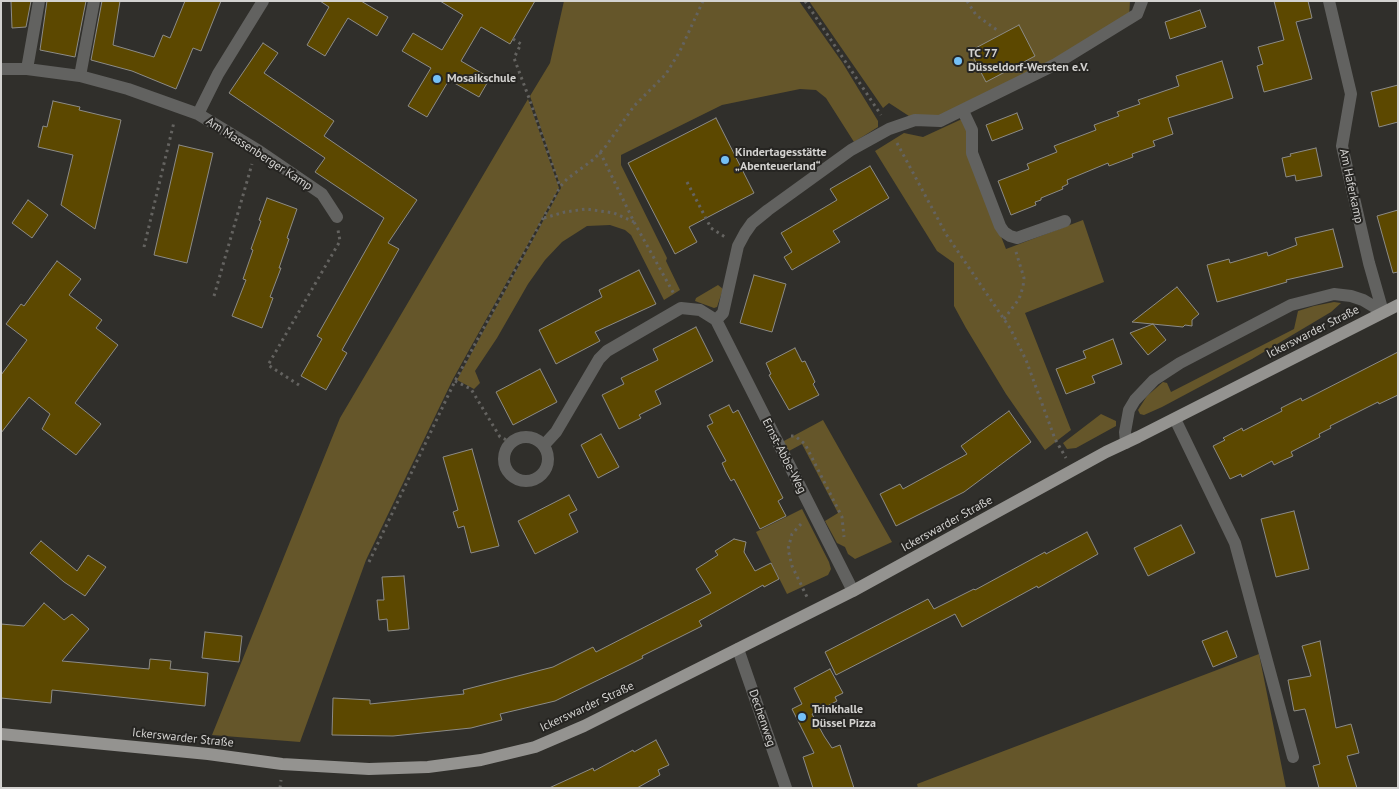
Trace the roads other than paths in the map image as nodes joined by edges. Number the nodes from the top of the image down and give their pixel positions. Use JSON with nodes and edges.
{"nodes":[{"id":1,"x":38,"y":1,"type":"edge"},
{"id":2,"x":94,"y":1,"type":"edge"},
{"id":3,"x":263,"y":1,"type":"edge"},
{"id":4,"x":1142,"y":1,"type":"edge"},
{"id":5,"x":1329,"y":1,"type":"edge"},
{"id":6,"x":1,"y":69,"type":"edge"},
{"id":7,"x":27,"y":69,"type":"junction"},
{"id":8,"x":80,"y":76,"type":"junction"},
{"id":9,"x":963,"y":111,"type":"junction"},
{"id":10,"x":198,"y":114,"type":"junction"},
{"id":11,"x":337,"y":217,"type":"road end"},
{"id":12,"x":1065,"y":221,"type":"dead end"},
{"id":13,"x":1398,"y":305,"type":"edge"},
{"id":14,"x":1383,"y":312,"type":"junction"},
{"id":15,"x":716,"y":320,"type":"junction"},
{"id":16,"x":1175,"y":419,"type":"junction"},
{"id":17,"x":1126,"y":443,"type":"junction"},
{"id":18,"x":544,"y":445,"type":"junction"},
{"id":19,"x":853,"y":591,"type":"junction"},
{"id":20,"x":738,"y":649,"type":"junction"},
{"id":21,"x":1,"y":734,"type":"edge"},
{"id":22,"x":1293,"y":757,"type":"dead end"},
{"id":23,"x":786,"y":788,"type":"edge"}],
"edges":[{"from":1,"to":7,"type":"street"},
{"from":2,"to":8,"type":"street"},
{"from":3,"to":10,"type":"street","name":"Am Massenberger Kamp"},
{"from":4,"to":9,"type":"street"},
{"from":5,"to":14,"type":"street","name":"Am Haferkamp"},
{"from":6,"to":7,"type":"street","name":"Am Massenberger Kamp"},
{"from":7,"to":8,"type":"street","name":"Am Massenberger Kamp"},
{"from":8,"to":10,"type":"street","name":"Am Massenberger Kamp"},
{"from":9,"to":12,"type":"street"},
{"from":9,"to":15,"type":"street"},
{"from":10,"to":11,"type":"street","name":"Am Massenberger Kamp"},
{"from":13,"to":14,"type":"main road","name":"Ickerswarder Straße"},
{"from":14,"to":16,"type":"main road","name":"Ickerswarder Straße"},
{"from":14,"to":17,"type":"street","name":"Ickerswarder Straße"},
{"from":15,"to":18,"type":"street"},
{"from":15,"to":19,"type":"street","name":"Ernst-Abbe-Weg"},
{"from":16,"to":17,"type":"main road","name":"Ickerswarder Straße"},
{"from":16,"to":22,"type":"street"},
{"from":17,"to":19,"type":"main road","name":"Ickerswarder Straße"},
{"from":18,"to":18,"type":"street"},
{"from":19,"to":20,"type":"main road","name":"Ickerswarder Straße"},
{"from":20,"to":21,"type":"main road","name":"Ickerswarder Straße"},
{"from":20,"to":23,"type":"street","name":"Dechenweg"}]}
